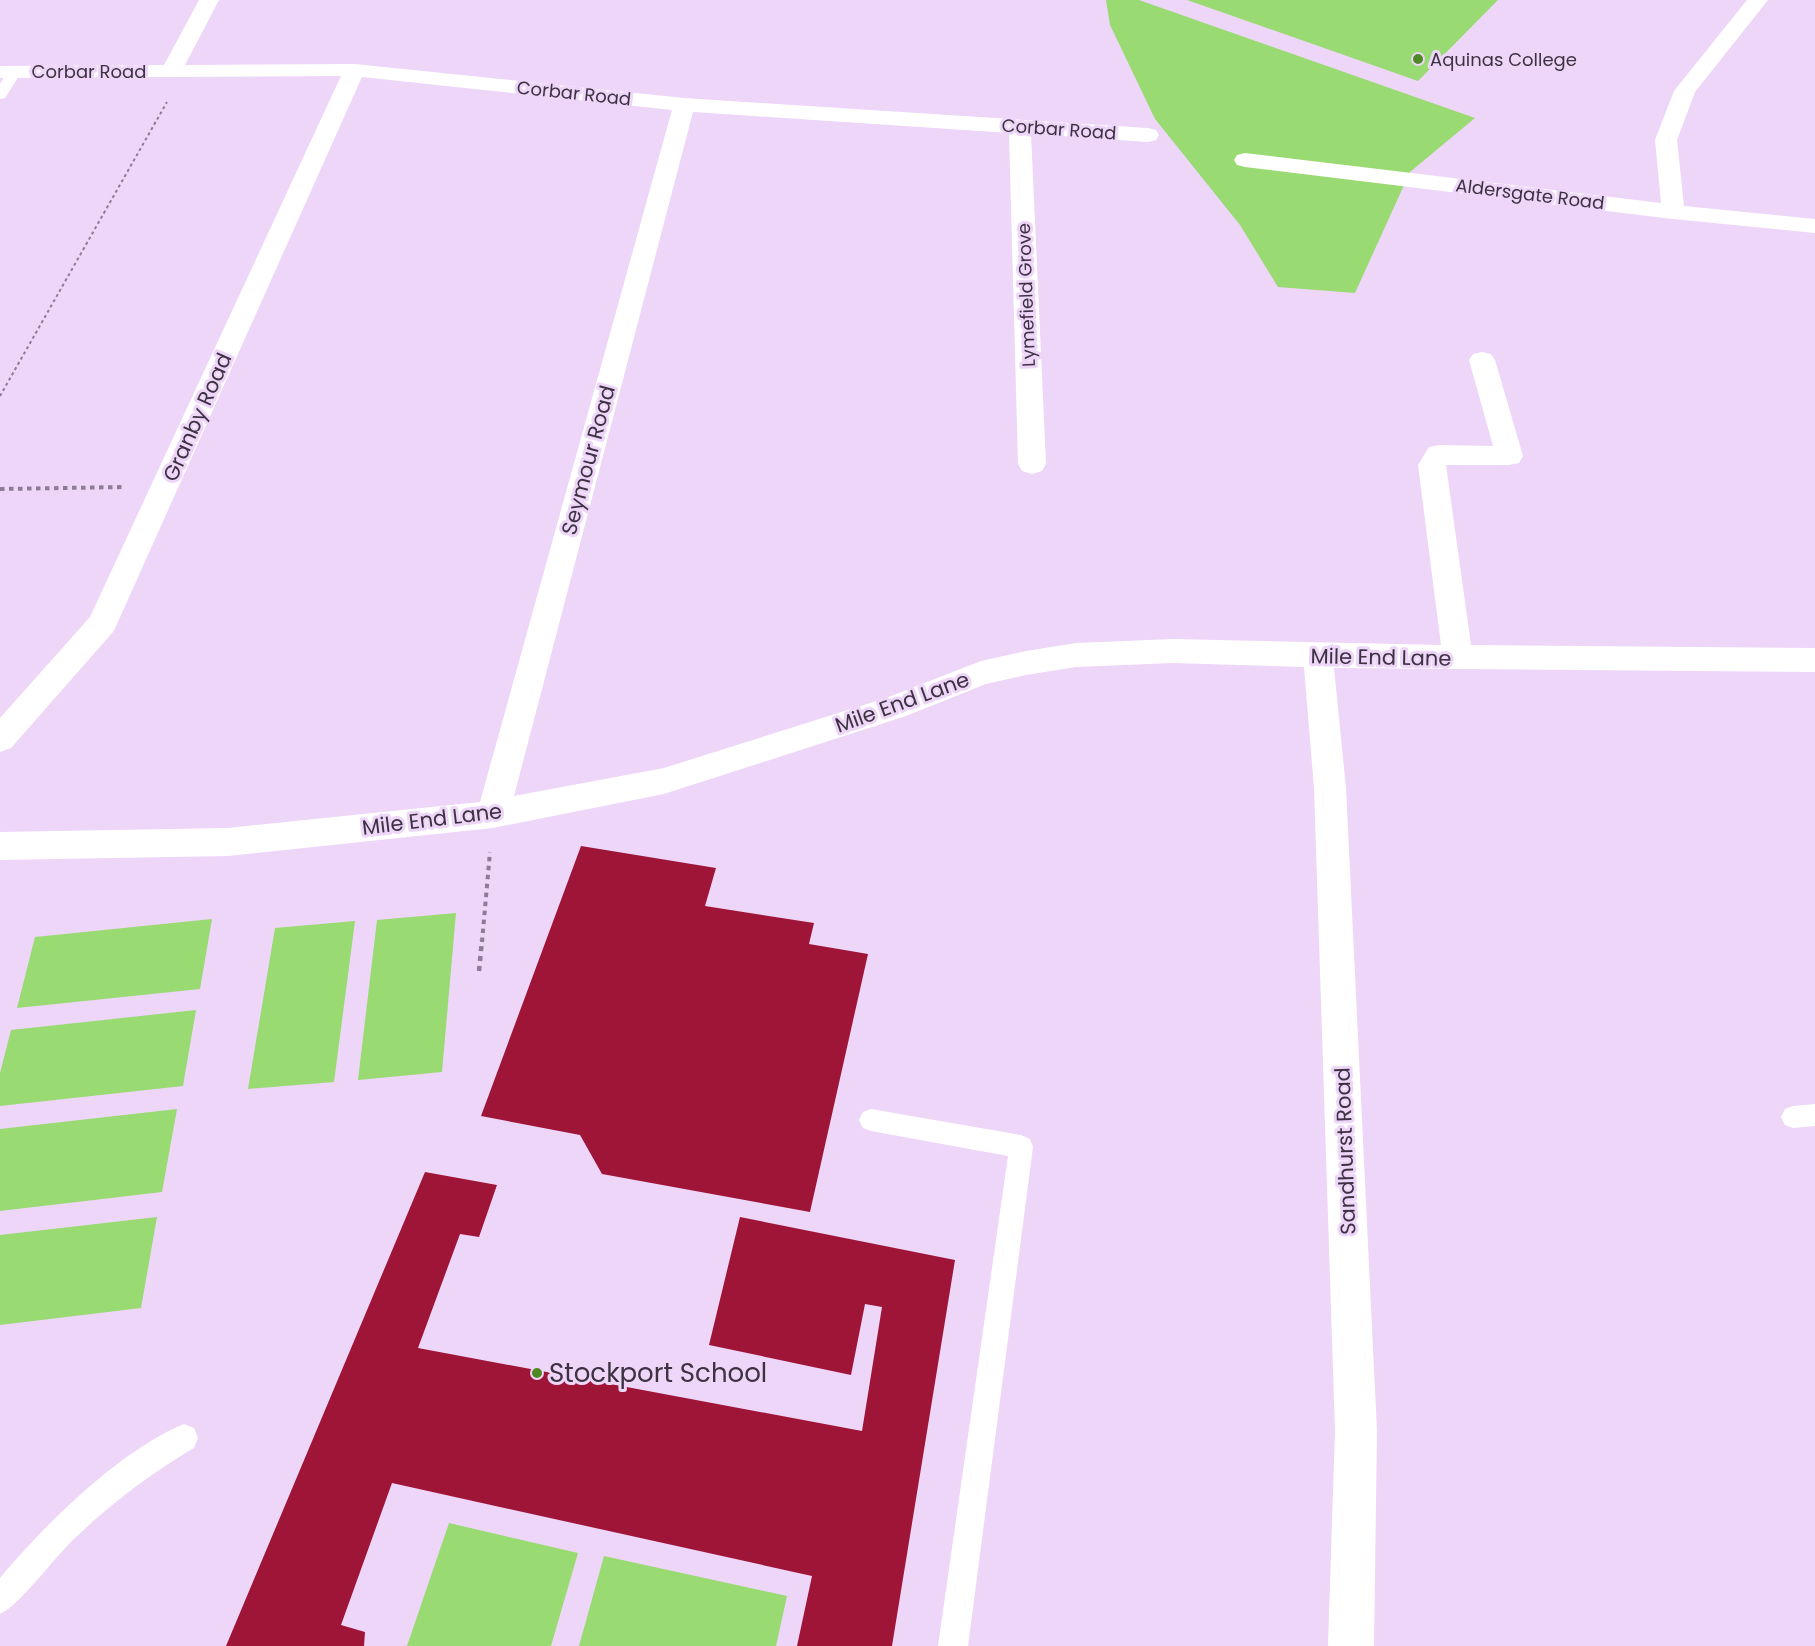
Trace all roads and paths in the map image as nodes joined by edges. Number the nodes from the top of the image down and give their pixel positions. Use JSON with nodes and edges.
{"nodes":[{"id":1,"x":209,"y":0,"type":"edge"},
{"id":2,"x":1758,"y":0,"type":"edge"},
{"id":3,"x":355,"y":70,"type":"junction"},
{"id":4,"x":7,"y":71,"type":"edge"},
{"id":5,"x":178,"y":71,"type":"junction"},
{"id":6,"x":0,"y":95,"type":"edge"},
{"id":7,"x":684,"y":105,"type":"junction"},
{"id":8,"x":1020,"y":127,"type":"junction"},
{"id":9,"x":1148,"y":135,"type":"dead end"},
{"id":10,"x":1245,"y":160,"type":"dead end"},
{"id":11,"x":1672,"y":212,"type":"junction"},
{"id":12,"x":1815,"y":226,"type":"edge"},
{"id":13,"x":1482,"y":360,"type":"dead end"},
{"id":14,"x":0,"y":396,"type":"edge"},
{"id":15,"x":1032,"y":464,"type":"dead end"},
{"id":16,"x":165,"y":486,"type":"junction"},
{"id":17,"x":0,"y":489,"type":"edge"},
{"id":18,"x":1318,"y":656,"type":"junction"},
{"id":19,"x":1458,"y":658,"type":"junction"},
{"id":20,"x":1815,"y":660,"type":"edge"},
{"id":21,"x":0,"y":739,"type":"edge"},
{"id":22,"x":493,"y":814,"type":"junction"},
{"id":23,"x":0,"y":846,"type":"edge"},
{"id":24,"x":479,"y":970,"type":"dead end"},
{"id":25,"x":872,"y":1120,"type":"dead end"},
{"id":26,"x":184,"y":1438,"type":"dead end"},
{"id":27,"x":0,"y":1600,"type":"edge"},
{"id":28,"x":953,"y":1646,"type":"edge"},
{"id":29,"x":1351,"y":1646,"type":"edge"}],
"edges":[{"from":1,"to":5,"type":"street"},
{"from":2,"to":11,"type":"street"},
{"from":3,"to":5,"type":"street","name":"Corbar Road"},
{"from":3,"to":7,"type":"street","name":"Corbar Road"},
{"from":3,"to":16,"type":"street","name":"Granby Road"},
{"from":4,"to":5,"type":"street","name":"Corbar Road"},
{"from":4,"to":6,"type":"lane"},
{"from":5,"to":14,"type":"path"},
{"from":7,"to":8,"type":"street","name":"Corbar Road"},
{"from":7,"to":22,"type":"street","name":"Seymour Road"},
{"from":8,"to":9,"type":"street","name":"Corbar Road"},
{"from":8,"to":15,"type":"street","name":"Lymefield Grove"},
{"from":10,"to":11,"type":"street","name":"Aldersgate Road"},
{"from":11,"to":12,"type":"street","name":"Aldersgate Road"},
{"from":13,"to":19,"type":"street"},
{"from":16,"to":17,"type":"path"},
{"from":16,"to":21,"type":"street","name":"Granby Road"},
{"from":18,"to":19,"type":"street","name":"Mile End Lane"},
{"from":18,"to":22,"type":"street","name":"Mile End Lane"},
{"from":18,"to":29,"type":"street","name":"Sandhurst Road"},
{"from":19,"to":20,"type":"street","name":"Mile End Lane"},
{"from":22,"to":23,"type":"street","name":"Mile End Lane"},
{"from":22,"to":24,"type":"path"},
{"from":25,"to":28,"type":"lane"},
{"from":26,"to":27,"type":"lane"}]}
